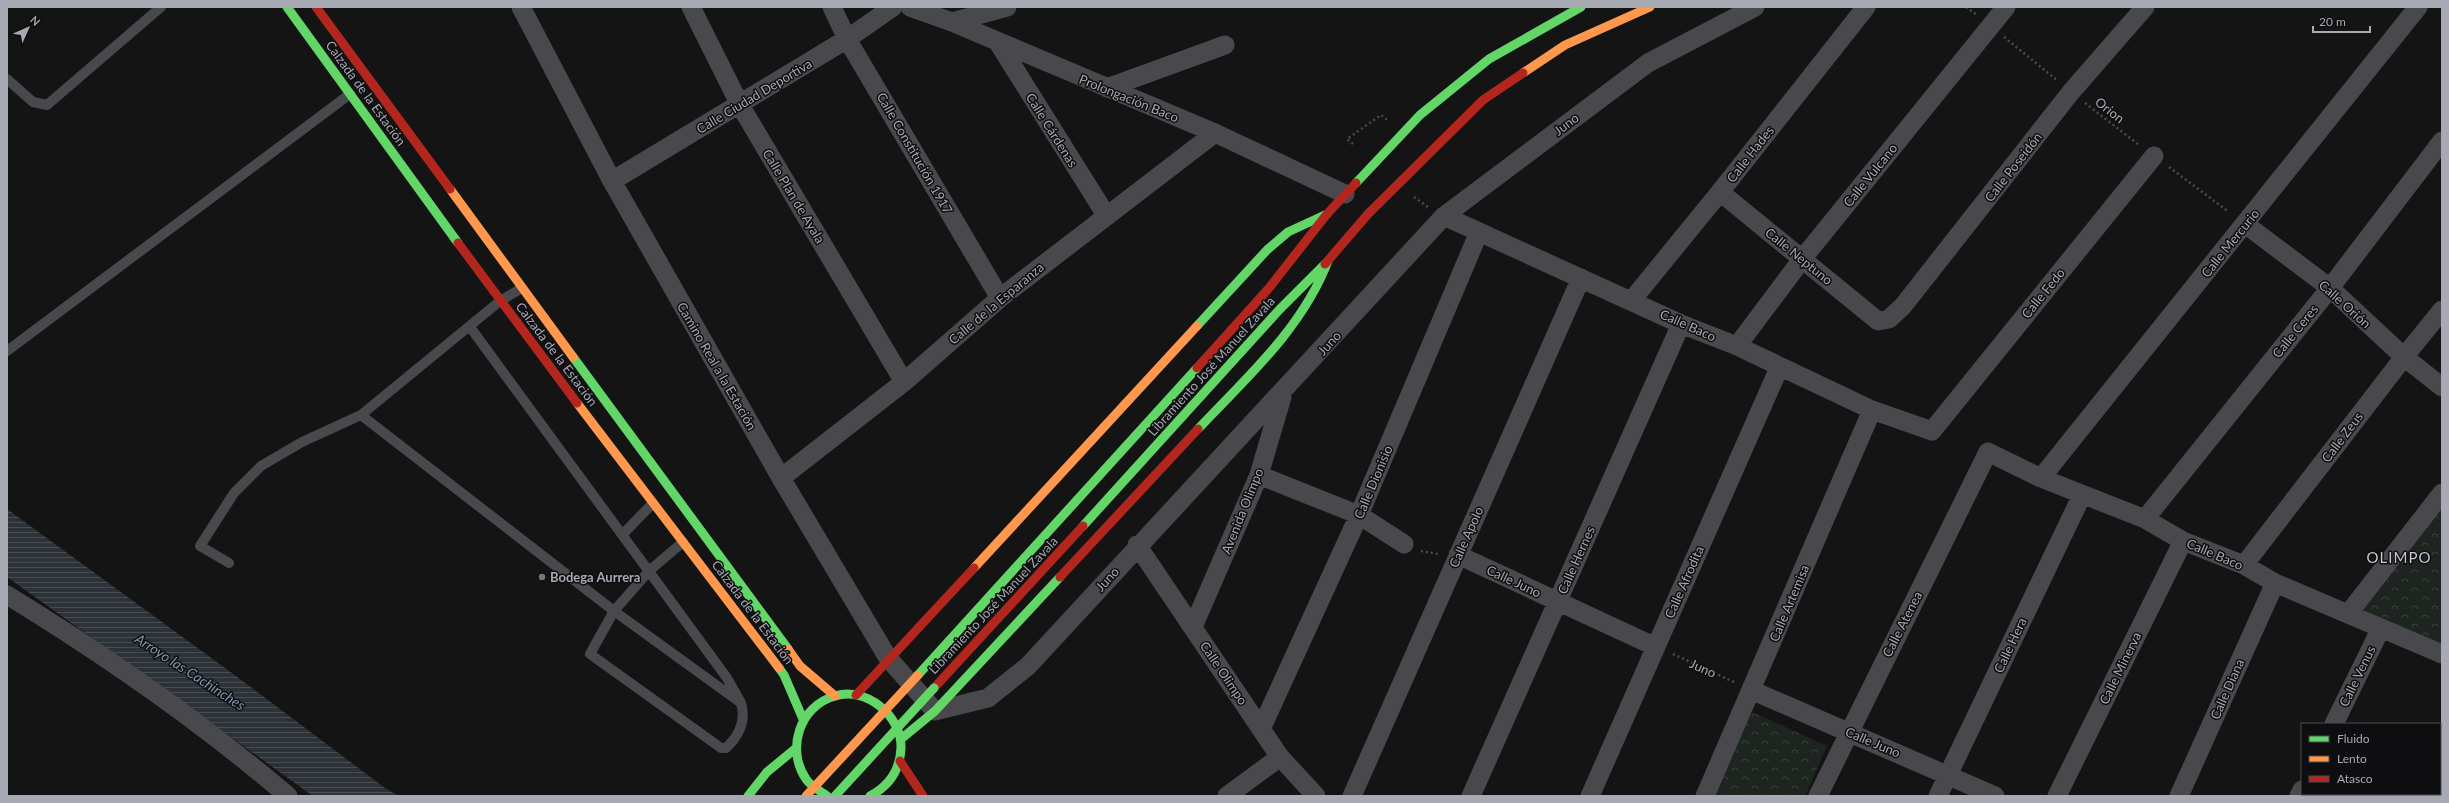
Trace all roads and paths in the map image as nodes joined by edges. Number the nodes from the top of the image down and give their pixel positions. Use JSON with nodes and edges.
{"nodes":[{"id":1,"x":161,"y":7,"type":"edge"},
{"id":2,"x":287,"y":7,"type":"edge"},
{"id":3,"x":316,"y":7,"type":"edge"},
{"id":4,"x":521,"y":7,"type":"edge"},
{"id":5,"x":691,"y":7,"type":"edge"},
{"id":6,"x":832,"y":7,"type":"edge"},
{"id":7,"x":893,"y":7,"type":"edge"},
{"id":8,"x":910,"y":7,"type":"edge"},
{"id":9,"x":1008,"y":7,"type":"edge"},
{"id":10,"x":1582,"y":7,"type":"edge"},
{"id":11,"x":1650,"y":7,"type":"edge"},
{"id":12,"x":1755,"y":7,"type":"edge"},
{"id":13,"x":1866,"y":7,"type":"edge"},
{"id":14,"x":1966,"y":7,"type":"edge"},
{"id":15,"x":2006,"y":7,"type":"edge"},
{"id":16,"x":2145,"y":7,"type":"edge"},
{"id":17,"x":2418,"y":7,"type":"edge"},
{"id":18,"x":1536,"y":21,"type":"dead end"},
{"id":19,"x":952,"y":22,"type":"junction"},
{"id":20,"x":1991,"y":26,"type":"junction"},
{"id":21,"x":847,"y":39,"type":"junction"},
{"id":22,"x":999,"y":44,"type":"junction"},
{"id":23,"x":1225,"y":45,"type":"dead end"},
{"id":24,"x":1489,"y":59,"type":"junction"},
{"id":25,"x":10,"y":81,"type":"edge"},
{"id":26,"x":1107,"y":88,"type":"junction"},
{"id":27,"x":2071,"y":92,"type":"junction"},
{"id":28,"x":350,"y":94,"type":"junction"},
{"id":29,"x":740,"y":105,"type":"junction"},
{"id":30,"x":1382,"y":115,"type":"dead end"},
{"id":31,"x":1215,"y":133,"type":"junction"},
{"id":32,"x":2442,"y":142,"type":"edge"},
{"id":33,"x":1353,"y":144,"type":"dead end"},
{"id":34,"x":2154,"y":156,"type":"junction"},
{"id":35,"x":612,"y":182,"type":"junction"},
{"id":36,"x":1720,"y":192,"type":"junction"},
{"id":37,"x":1345,"y":194,"type":"junction"},
{"id":38,"x":1327,"y":214,"type":"junction"},
{"id":39,"x":1106,"y":216,"type":"junction"},
{"id":40,"x":1444,"y":216,"type":"junction"},
{"id":41,"x":2245,"y":224,"type":"junction"},
{"id":42,"x":1478,"y":232,"type":"junction"},
{"id":43,"x":1803,"y":258,"type":"junction"},
{"id":44,"x":1328,"y":261,"type":"junction"},
{"id":45,"x":1581,"y":278,"type":"junction"},
{"id":46,"x":522,"y":288,"type":"junction"},
{"id":47,"x":2330,"y":288,"type":"junction"},
{"id":48,"x":1000,"y":298,"type":"junction"},
{"id":49,"x":1632,"y":300,"type":"junction"},
{"id":50,"x":500,"y":301,"type":"junction"},
{"id":51,"x":2442,"y":310,"type":"edge"},
{"id":52,"x":1878,"y":321,"type":"joint"},
{"id":53,"x":1681,"y":324,"type":"junction"},
{"id":54,"x":470,"y":327,"type":"junction"},
{"id":55,"x":1737,"y":346,"type":"junction"},
{"id":56,"x":7,"y":351,"type":"edge"},
{"id":57,"x":2404,"y":357,"type":"junction"},
{"id":58,"x":1779,"y":368,"type":"junction"},
{"id":59,"x":904,"y":382,"type":"junction"},
{"id":60,"x":2442,"y":387,"type":"edge"},
{"id":61,"x":1283,"y":392,"type":"junction"},
{"id":62,"x":1872,"y":410,"type":"junction"},
{"id":63,"x":361,"y":415,"type":"junction"},
{"id":64,"x":1932,"y":431,"type":"joint"},
{"id":65,"x":1988,"y":452,"type":"joint"},
{"id":66,"x":1258,"y":475,"type":"junction"},
{"id":67,"x":781,"y":478,"type":"junction"},
{"id":68,"x":2041,"y":478,"type":"junction"},
{"id":69,"x":2442,"y":493,"type":"edge"},
{"id":70,"x":2082,"y":494,"type":"junction"},
{"id":71,"x":653,"y":503,"type":"junction"},
{"id":72,"x":1359,"y":515,"type":"junction"},
{"id":73,"x":2145,"y":519,"type":"junction"},
{"id":74,"x":623,"y":534,"type":"junction"},
{"id":75,"x":2183,"y":541,"type":"junction"},
{"id":76,"x":683,"y":542,"type":"junction"},
{"id":77,"x":1404,"y":544,"type":"joint"},
{"id":78,"x":1137,"y":545,"type":"junction"},
{"id":79,"x":1458,"y":555,"type":"junction"},
{"id":80,"x":229,"y":563,"type":"dead end"},
{"id":81,"x":2244,"y":565,"type":"junction"},
{"id":82,"x":649,"y":571,"type":"junction"},
{"id":83,"x":2275,"y":583,"type":"junction"},
{"id":84,"x":7,"y":595,"type":"edge"},
{"id":85,"x":1558,"y":601,"type":"junction"},
{"id":86,"x":614,"y":611,"type":"junction"},
{"id":87,"x":2348,"y":614,"type":"junction"},
{"id":88,"x":1193,"y":627,"type":"junction"},
{"id":89,"x":2381,"y":628,"type":"junction"},
{"id":90,"x":1656,"y":647,"type":"junction"},
{"id":91,"x":2442,"y":654,"type":"edge"},
{"id":92,"x":888,"y":658,"type":"junction"},
{"id":93,"x":1751,"y":690,"type":"junction"},
{"id":94,"x":856,"y":695,"type":"junction"},
{"id":95,"x":835,"y":696,"type":"junction"},
{"id":96,"x":741,"y":703,"type":"junction"},
{"id":97,"x":935,"y":711,"type":"junction"},
{"id":98,"x":803,"y":719,"type":"junction"},
{"id":99,"x":2334,"y":723,"type":"edge"},
{"id":100,"x":1261,"y":729,"type":"junction"},
{"id":101,"x":1848,"y":732,"type":"junction"},
{"id":102,"x":901,"y":739,"type":"junction"},
{"id":103,"x":795,"y":749,"type":"junction"},
{"id":104,"x":1280,"y":756,"type":"junction"},
{"id":105,"x":900,"y":761,"type":"junction"},
{"id":106,"x":1949,"y":775,"type":"junction"},
{"id":107,"x":288,"y":796,"type":"edge"},
{"id":108,"x":748,"y":796,"type":"edge"},
{"id":109,"x":806,"y":796,"type":"edge"},
{"id":110,"x":827,"y":796,"type":"edge"},
{"id":111,"x":835,"y":796,"type":"edge"},
{"id":112,"x":870,"y":796,"type":"edge"},
{"id":113,"x":923,"y":796,"type":"edge"},
{"id":114,"x":1227,"y":796,"type":"edge"},
{"id":115,"x":1316,"y":796,"type":"edge"},
{"id":116,"x":1352,"y":796,"type":"edge"},
{"id":117,"x":1471,"y":796,"type":"edge"},
{"id":118,"x":1590,"y":796,"type":"edge"},
{"id":119,"x":1705,"y":796,"type":"edge"},
{"id":120,"x":1818,"y":796,"type":"edge"},
{"id":121,"x":1938,"y":796,"type":"edge"},
{"id":122,"x":1995,"y":796,"type":"edge"},
{"id":123,"x":2057,"y":796,"type":"edge"},
{"id":124,"x":2179,"y":796,"type":"edge"}],
"edges":[{"from":1,"to":25,"type":"lane"},
{"from":2,"to":28,"type":"main road","name":"Calzada de la Estación"},
{"from":3,"to":46,"type":"main road","name":"Calzada de la Estación"},
{"from":4,"to":35,"type":"street","name":"Camino Real a la Estación"},
{"from":5,"to":29,"type":"street","name":"Calle Plan de Ayala"},
{"from":6,"to":21,"type":"street","name":"Calle Constitución 1917"},
{"from":7,"to":21,"type":"street","name":"Calle Ciudad Deportiva"},
{"from":8,"to":19,"type":"street","name":"Prolongación Baco"},
{"from":9,"to":19,"type":"street"},
{"from":10,"to":24,"type":"main road","name":"Libramiento José Manuel Zavala"},
{"from":11,"to":44,"type":"main road","name":"Libramiento José Manuel Zavala"},
{"from":12,"to":40,"type":"street","name":"Juno"},
{"from":13,"to":36,"type":"street","name":"Calle Hades"},
{"from":14,"to":20,"type":"path","name":"Orion"},
{"from":15,"to":20,"type":"street","name":"Calle Vulcano"},
{"from":16,"to":27,"type":"street","name":"Calle Poseidón"},
{"from":17,"to":41,"type":"street","name":"Calle Mercurio"},
{"from":18,"to":24,"type":"main road"},
{"from":19,"to":22,"type":"street","name":"Prolongación Baco"},
{"from":20,"to":27,"type":"path","name":"Orion"},
{"from":20,"to":43,"type":"street","name":"Calle Vulcano"},
{"from":21,"to":29,"type":"street","name":"Calle Ciudad Deportiva"},
{"from":21,"to":48,"type":"street","name":"Calle Constitución 1917"},
{"from":22,"to":26,"type":"street","name":"Prolongación Baco"},
{"from":22,"to":39,"type":"street","name":"Calle Cárdenas"},
{"from":23,"to":26,"type":"street"},
{"from":24,"to":37,"type":"main road","name":"Libramiento José Manuel Zavala"},
{"from":26,"to":31,"type":"street","name":"Prolongación Baco"},
{"from":27,"to":34,"type":"path","name":"Orion"},
{"from":27,"to":52,"type":"street","name":"Calle Poseidón"},
{"from":28,"to":50,"type":"main road","name":"Calzada de la Estación"},
{"from":28,"to":56,"type":"lane"},
{"from":29,"to":35,"type":"street","name":"Calle Ciudad Deportiva"},
{"from":29,"to":59,"type":"street","name":"Calle Plan de Ayala"},
{"from":30,"to":33,"type":"path"},
{"from":31,"to":37,"type":"street","name":"Prolongación Baco"},
{"from":31,"to":39,"type":"street","name":"Calle de la Esparanza"},
{"from":32,"to":47,"type":"street","name":"Calle Ceres"},
{"from":34,"to":41,"type":"path","name":"Orion"},
{"from":34,"to":64,"type":"street","name":"Calle Fedo"},
{"from":35,"to":67,"type":"street","name":"Camino Real a la Estación"},
{"from":36,"to":43,"type":"street","name":"Calle Neptuno"},
{"from":36,"to":49,"type":"street","name":"Calle Hades"},
{"from":37,"to":38,"type":"main road","name":"Libramiento José Manuel Zavala"},
{"from":38,"to":92,"type":"main road"},
{"from":38,"to":109,"type":"main road","name":"Libramiento José Manuel Zavala","bridge":true},
{"from":39,"to":48,"type":"street","name":"Calle de la Esparanza"},
{"from":40,"to":42,"type":"street","name":"Calle Baco"},
{"from":40,"to":61,"type":"street","name":"Juno"},
{"from":41,"to":47,"type":"street","name":"Calle Orión"},
{"from":41,"to":68,"type":"street","name":"Calle Mercurio"},
{"from":42,"to":45,"type":"street","name":"Calle Baco"},
{"from":42,"to":72,"type":"street","name":"Calle Dionisio"},
{"from":43,"to":52,"type":"street","name":"Calle Neptuno"},
{"from":43,"to":55,"type":"street","name":"Calle Vulcano"},
{"from":44,"to":97,"type":"main road"},
{"from":44,"to":111,"type":"main road","name":"Libramiento José Manuel Zavala","bridge":true},
{"from":45,"to":49,"type":"street","name":"Calle Baco"},
{"from":45,"to":79,"type":"street","name":"Calle Apolo"},
{"from":46,"to":50,"type":"lane"},
{"from":46,"to":95,"type":"main road","name":"Calzada de la Estación"},
{"from":47,"to":57,"type":"street","name":"Calle Orión"},
{"from":47,"to":73,"type":"street","name":"Calle Ceres"},
{"from":48,"to":59,"type":"street","name":"Calle de la Esparanza"},
{"from":49,"to":53,"type":"street","name":"Calle Baco"},
{"from":50,"to":54,"type":"lane"},
{"from":50,"to":71,"type":"main road","name":"Calzada de la Estación"},
{"from":51,"to":57,"type":"street","name":"Calle Zeus"},
{"from":53,"to":55,"type":"street","name":"Calle Baco"},
{"from":53,"to":85,"type":"street","name":"Calle Hernes"},
{"from":54,"to":63,"type":"lane"},
{"from":54,"to":74,"type":"lane"},
{"from":55,"to":58,"type":"street","name":"Calle Baco"},
{"from":57,"to":60,"type":"street","name":"Calle Orión"},
{"from":57,"to":81,"type":"street","name":"Calle Zeus"},
{"from":58,"to":62,"type":"street","name":"Calle Baco"},
{"from":58,"to":90,"type":"street","name":"Calle Afrodita"},
{"from":59,"to":67,"type":"street","name":"Calle de la Esparanza"},
{"from":61,"to":66,"type":"street","name":"Avenida Olimpo"},
{"from":61,"to":78,"type":"street","name":"Juno"},
{"from":62,"to":64,"type":"street","name":"Calle Baco"},
{"from":62,"to":93,"type":"street","name":"Calle Artemisa"},
{"from":63,"to":80,"type":"lane"},
{"from":63,"to":86,"type":"lane"},
{"from":65,"to":68,"type":"street","name":"Calle Baco"},
{"from":65,"to":101,"type":"street","name":"Calle Atenea"},
{"from":66,"to":72,"type":"street"},
{"from":66,"to":88,"type":"street","name":"Avenida Olimpo"},
{"from":67,"to":92,"type":"street","name":"Camino Real a la Estación"},
{"from":68,"to":70,"type":"street","name":"Calle Baco"},
{"from":69,"to":87,"type":"street"},
{"from":70,"to":73,"type":"street","name":"Calle Baco"},
{"from":70,"to":106,"type":"street","name":"Calle Hera"},
{"from":71,"to":74,"type":"lane"},
{"from":71,"to":76,"type":"main road","name":"Calzada de la Estación"},
{"from":72,"to":77,"type":"street"},
{"from":72,"to":100,"type":"street","name":"Calle Dionisio"},
{"from":73,"to":75,"type":"street","name":"Calle Baco"},
{"from":74,"to":82,"type":"lane"},
{"from":75,"to":81,"type":"street","name":"Calle Baco"},
{"from":75,"to":123,"type":"street","name":"Calle Minerva"},
{"from":76,"to":82,"type":"lane"},
{"from":76,"to":98,"type":"main road","name":"Calzada de la Estación"},
{"from":77,"to":79,"type":"path"},
{"from":78,"to":88,"type":"street","name":"Calle Olimpo"},
{"from":78,"to":97,"type":"street","name":"Juno"},
{"from":79,"to":85,"type":"street","name":"Calle Juno"},
{"from":79,"to":116,"type":"street","name":"Calle Apolo"},
{"from":81,"to":83,"type":"street","name":"Calle Baco"},
{"from":82,"to":86,"type":"lane"},
{"from":82,"to":96,"type":"lane"},
{"from":83,"to":87,"type":"street","name":"Calle Baco"},
{"from":83,"to":124,"type":"street","name":"Calle Diana"},
{"from":84,"to":107,"type":"street"},
{"from":85,"to":90,"type":"street","name":"Calle Juno"},
{"from":85,"to":117,"type":"street","name":"Calle Hernes"},
{"from":86,"to":96,"type":"lane"},
{"from":86,"to":96,"type":"lane"},
{"from":87,"to":89,"type":"street","name":"Calle Baco"},
{"from":88,"to":100,"type":"street","name":"Calle Olimpo"},
{"from":89,"to":91,"type":"street","name":"Calle Baco"},
{"from":89,"to":99,"type":"street","name":"Calle Venus"},
{"from":90,"to":93,"type":"path","name":"Juno"},
{"from":90,"to":118,"type":"street","name":"Calle Afrodita"},
{"from":92,"to":94,"type":"main road"},
{"from":92,"to":97,"type":"street","name":"Camino Real a la Estación"},
{"from":93,"to":101,"type":"street","name":"Calle Juno"},
{"from":93,"to":119,"type":"street","name":"Calle Artemisa"},
{"from":94,"to":95,"type":"main road"},
{"from":94,"to":102,"type":"main road"},
{"from":95,"to":98,"type":"main road"},
{"from":97,"to":102,"type":"main road"},
{"from":98,"to":103,"type":"main road"},
{"from":100,"to":104,"type":"street","name":"Calle Olimpo"},
{"from":101,"to":106,"type":"street","name":"Calle Juno"},
{"from":101,"to":120,"type":"street","name":"Calle Atenea"},
{"from":102,"to":105,"type":"main road"},
{"from":103,"to":108,"type":"main road"},
{"from":103,"to":110,"type":"main road"},
{"from":104,"to":114,"type":"street"},
{"from":104,"to":115,"type":"street","name":"Calle Olimpo"},
{"from":105,"to":112,"type":"main road"},
{"from":105,"to":113,"type":"main road"},
{"from":106,"to":121,"type":"street","name":"Calle Hera"},
{"from":106,"to":122,"type":"street","name":"Calle Juno"}]}
